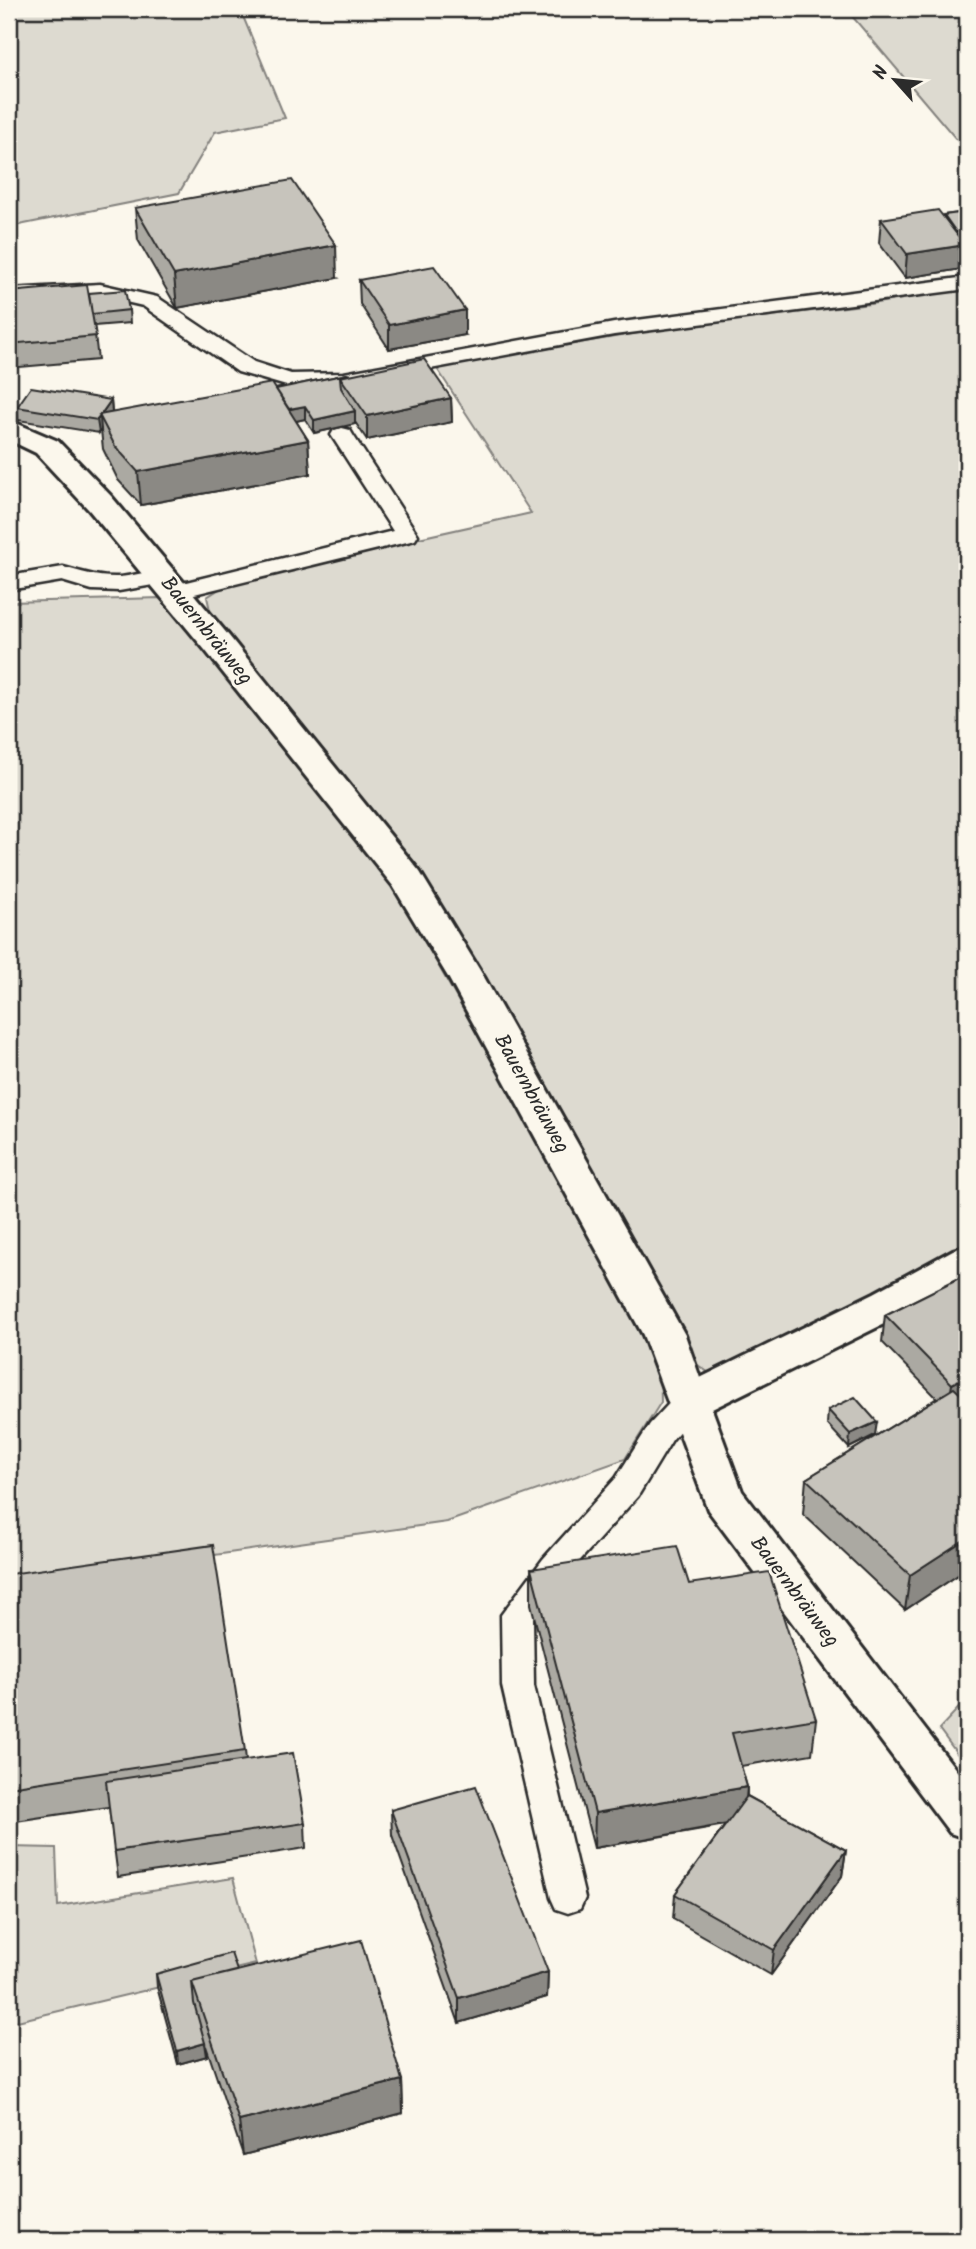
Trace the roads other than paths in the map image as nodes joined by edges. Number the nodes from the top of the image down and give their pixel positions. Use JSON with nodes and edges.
{"nodes":[{"id":1,"x":967,"y":283,"type":"edge"},
{"id":2,"x":9,"y":295,"type":"edge"},
{"id":3,"x":9,"y":429,"type":"edge"},
{"id":4,"x":342,"y":435,"type":"dead end"},
{"id":5,"x":9,"y":583,"type":"edge"},
{"id":6,"x":168,"y":584,"type":"junction"},
{"id":7,"x":967,"y":1260,"type":"edge"},
{"id":8,"x":689,"y":1402,"type":"junction"},
{"id":9,"x":967,"y":1818,"type":"edge"},
{"id":10,"x":568,"y":1898,"type":"dead end"}],
"edges":[{"from":1,"to":2,"type":"lane"},
{"from":3,"to":6,"type":"street","name":"Bauernbräuweg"},
{"from":4,"to":6,"type":"lane"},
{"from":5,"to":6,"type":"lane"},
{"from":6,"to":8,"type":"street","name":"Bauernbräuweg"},
{"from":7,"to":8,"type":"street"},
{"from":8,"to":9,"type":"street","name":"Bauernbräuweg"},
{"from":8,"to":10,"type":"lane"}]}
